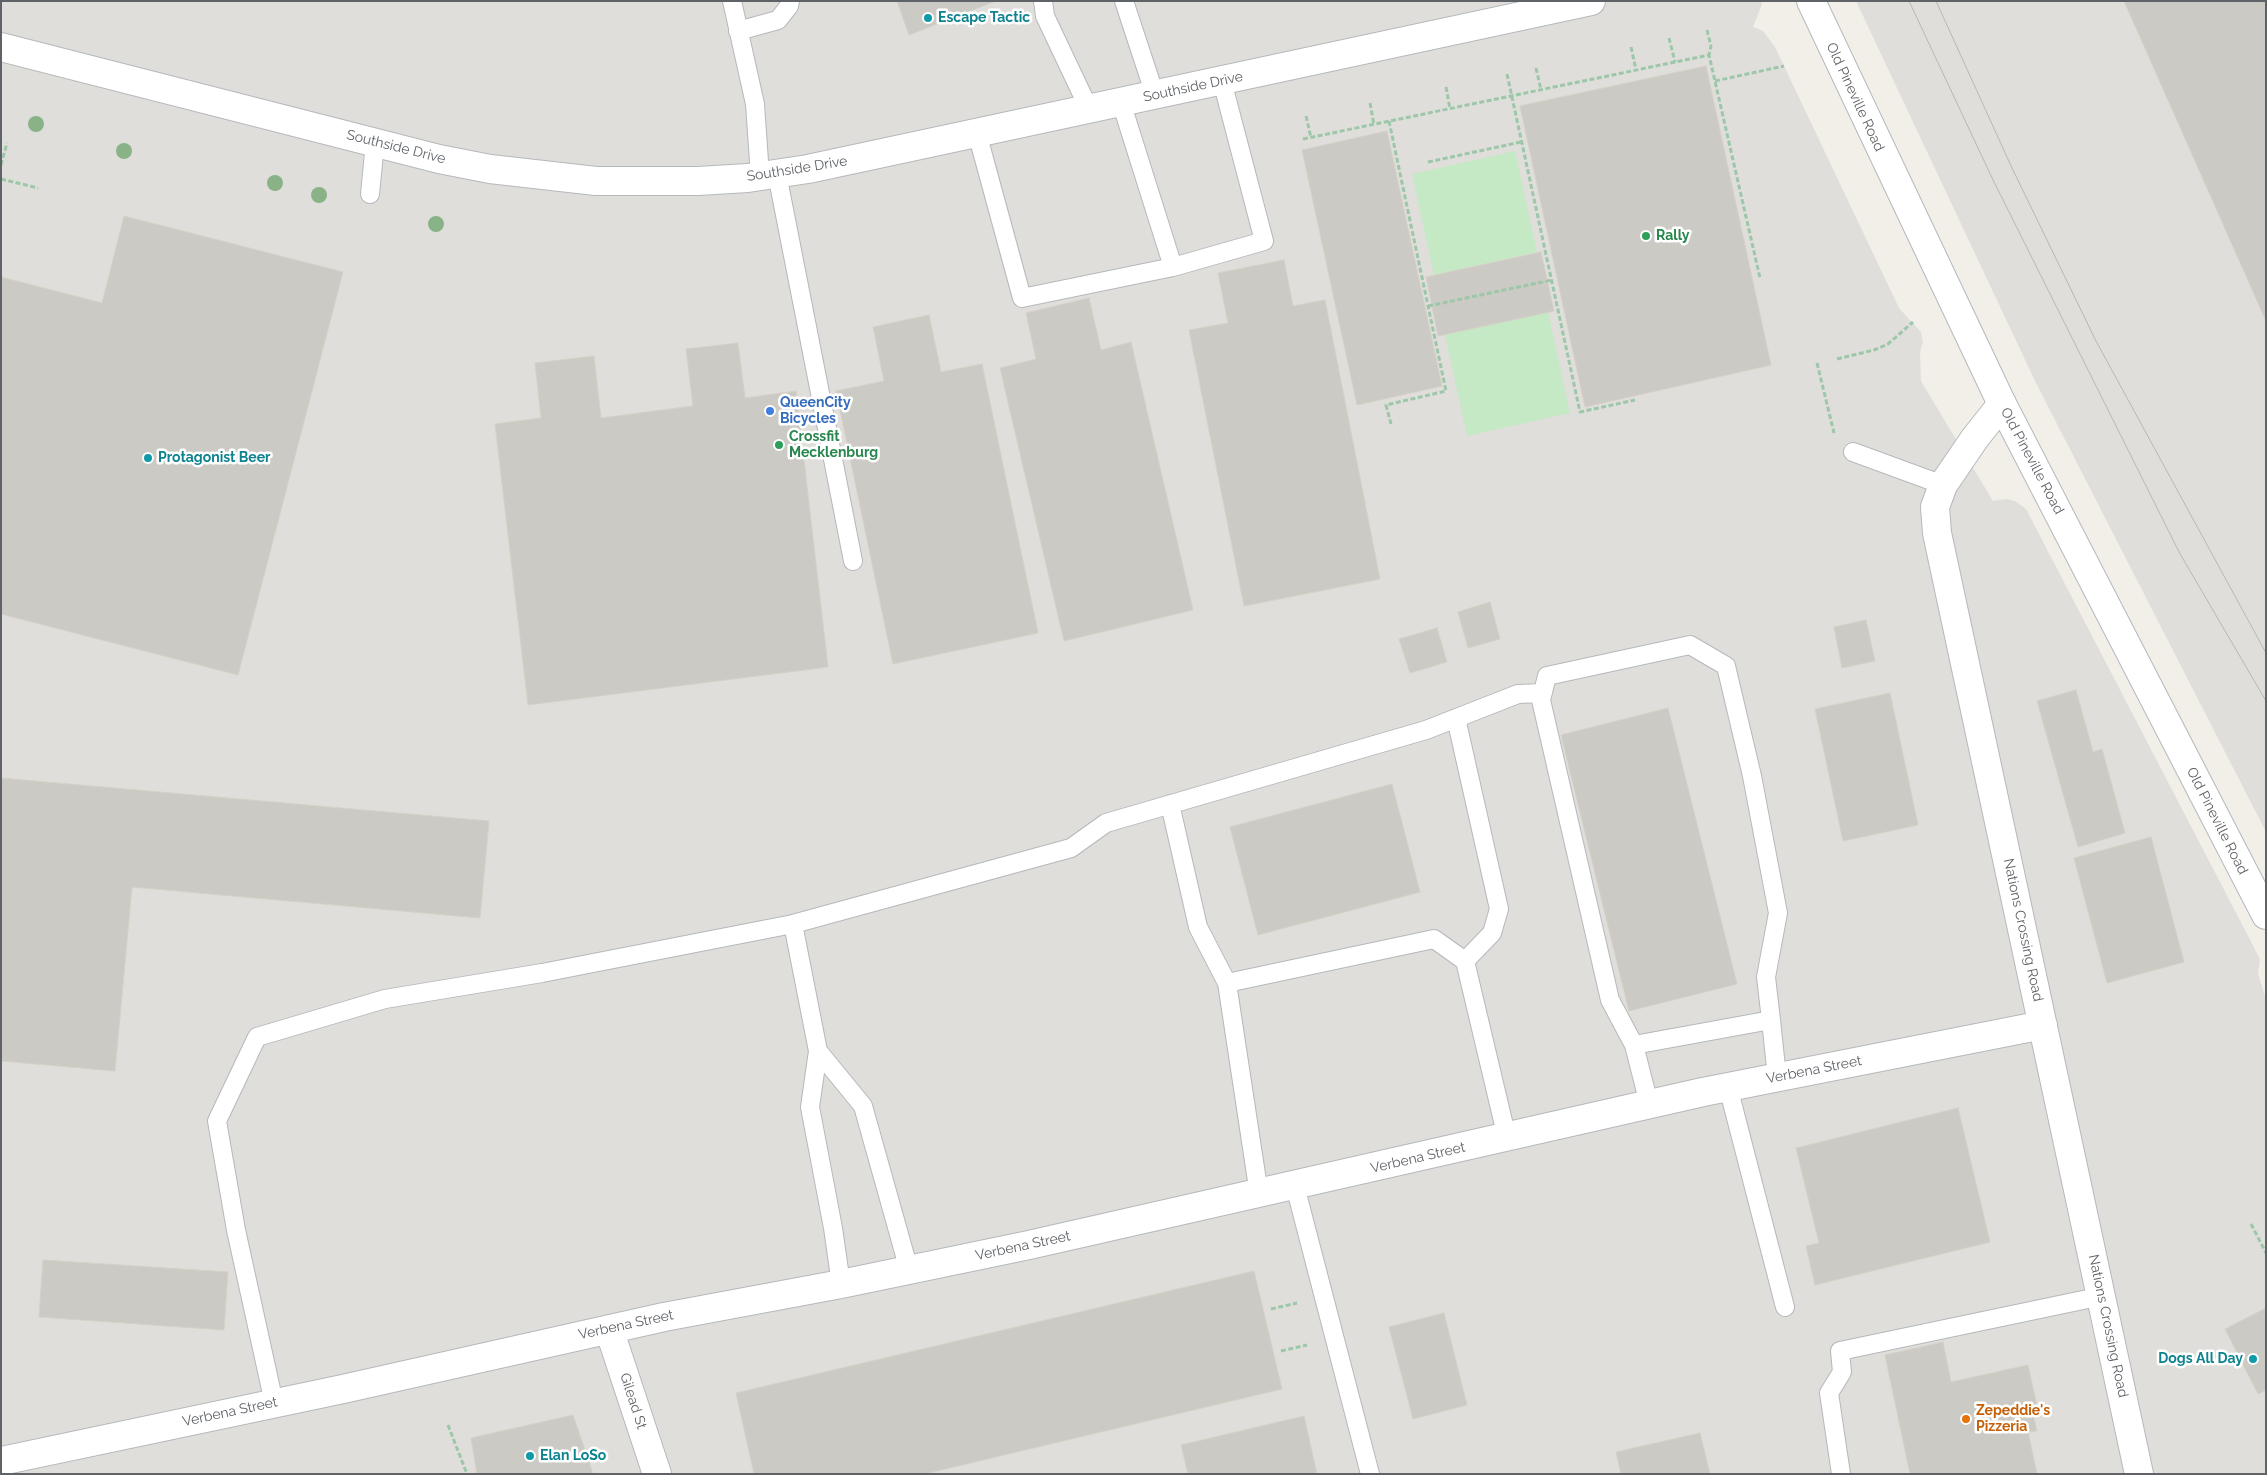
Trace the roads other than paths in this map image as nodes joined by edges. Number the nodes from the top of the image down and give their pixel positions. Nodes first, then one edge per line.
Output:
1 (732, 1) edge
2 (790, 1) edge
3 (1043, 1) edge
4 (1124, 1) edge
5 (1591, 1) edge
6 (1811, 1) edge
7 (738, 31) junction
8 (1, 47) edge
9 (1222, 81) junction
10 (1155, 95) junction
11 (1121, 102) junction
12 (1089, 109) junction
13 (977, 133) junction
14 (375, 143) junction
15 (769, 175) junction
16 (370, 194) dead end
17 (1173, 267) junction
18 (2002, 404) junction
19 (1853, 452) dead end
20 (1943, 485) junction
21 (853, 561) dead end
22 (1542, 693) junction
23 (1456, 718) junction
24 (1170, 804) junction
25 (2266, 915) edge
26 (793, 924) junction
27 (1465, 961) junction
28 (1228, 983) junction
29 (1771, 1020) junction
30 (2043, 1025) junction
31 (1634, 1045) junction
32 (818, 1051) junction
33 (1777, 1077) junction
34 (1728, 1087) junction
35 (1649, 1104) junction
36 (1507, 1138) junction
37 (1295, 1186) junction
38 (1259, 1194) junction
39 (909, 1270) junction
40 (840, 1284) junction
41 (2102, 1296) junction
42 (1784, 1307) dead end
43 (609, 1329) junction
44 (274, 1403) junction
45 (1, 1462) edge
46 (657, 1474) edge
47 (1370, 1474) edge
48 (1841, 1474) edge
49 (2139, 1474) edge

1 - 7 lane
2 - 7 lane
3 - 12 lane
4 - 10 lane
5 - 9 street, Southside Drive
6 - 18 street, Old Pineville Road
7 - 15 lane
8 - 14 street, Southside Drive
9 - 10 street, Southside Drive
9 - 17 lane
10 - 11 street, Southside Drive
11 - 12 street, Southside Drive
11 - 17 lane
12 - 13 street, Southside Drive
13 - 15 street, Southside Drive
13 - 17 lane
14 - 15 street, Southside Drive
14 - 16 lane
15 - 21 lane
18 - 20 street, Nations Crossing Road
18 - 25 street, Old Pineville Road
19 - 20 lane
20 - 30 street, Nations Crossing Road
22 - 23 lane
22 - 29 lane
22 - 31 lane
23 - 24 lane
23 - 27 lane
24 - 26 lane
24 - 28 lane
26 - 32 lane
26 - 44 lane
27 - 28 lane
27 - 36 lane
28 - 38 lane
29 - 31 lane
29 - 33 lane
30 - 33 street, Verbena Street
30 - 41 street, Nations Crossing Road
31 - 35 lane
32 - 39 lane
32 - 40 lane
33 - 34 street, Verbena Street
34 - 35 street, Verbena Street
34 - 42 lane
35 - 36 street, Verbena Street
36 - 37 street, Verbena Street
37 - 38 street, Verbena Street
37 - 47 lane
38 - 39 street, Verbena Street
39 - 40 street, Verbena Street
40 - 43 street, Verbena Street
41 - 48 lane
41 - 49 street, Nations Crossing Road
43 - 44 street, Verbena Street
43 - 46 street, Gilead St
44 - 45 street, Verbena Street

